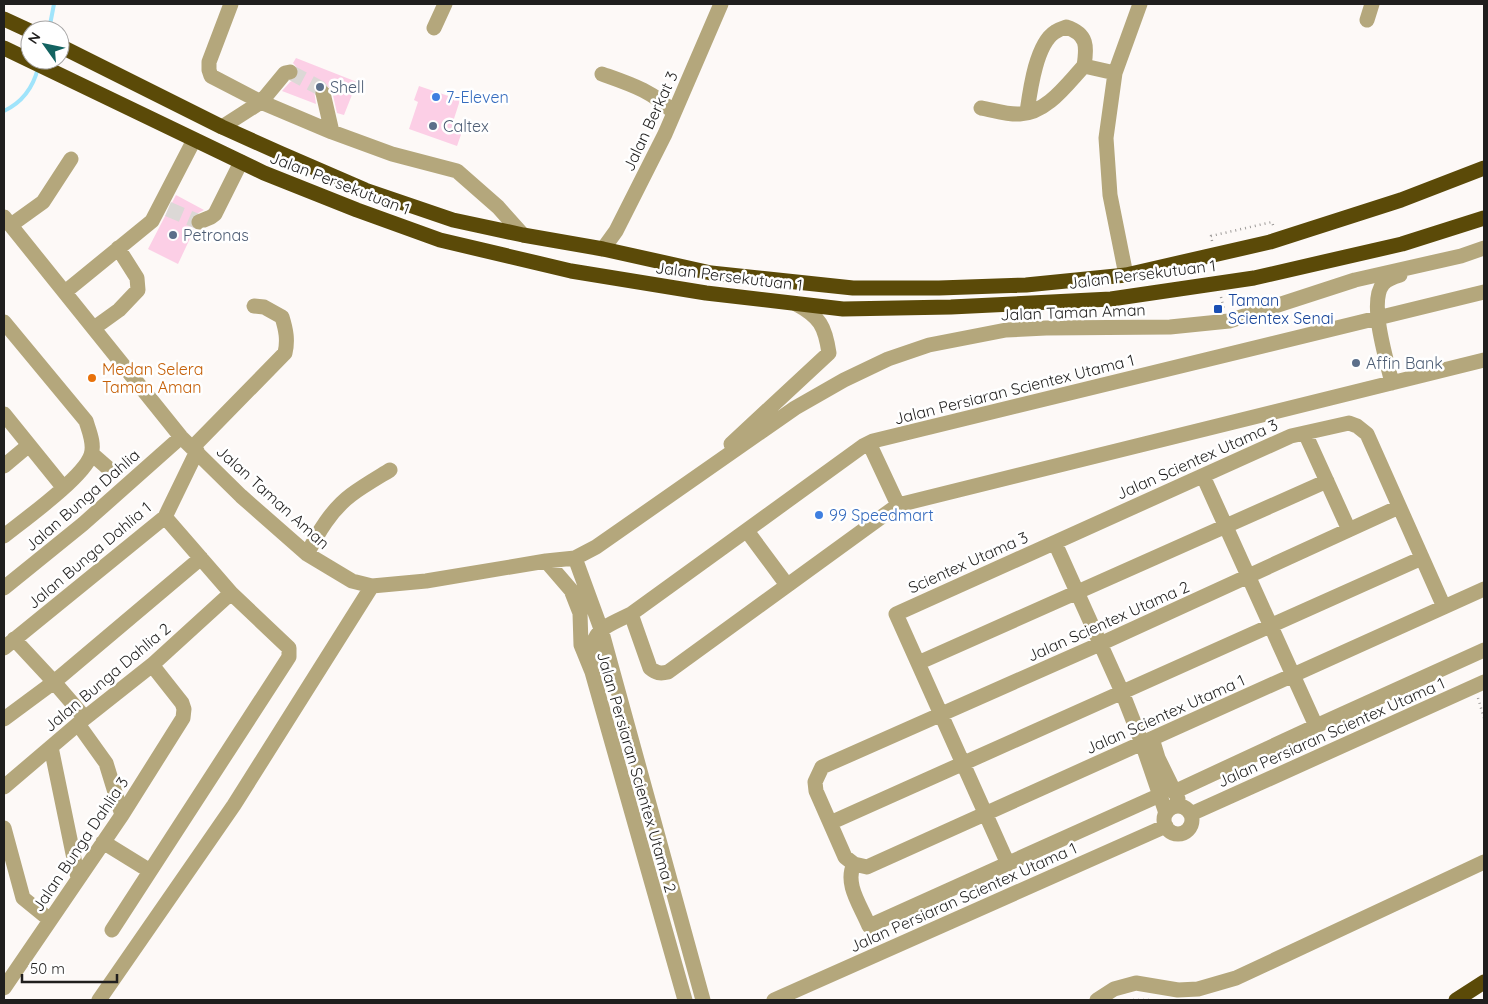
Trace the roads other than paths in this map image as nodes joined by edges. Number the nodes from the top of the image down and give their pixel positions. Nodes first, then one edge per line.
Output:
1 (231, 4) edge
2 (445, 4) edge
3 (721, 4) edge
4 (1140, 4) edge
5 (1372, 4) edge
6 (4, 19) edge
7 (1367, 20) dead end
8 (20, 26) edge
9 (434, 28) dead end
10 (4, 48) edge
11 (70, 51) edge
12 (1084, 66) junction
13 (290, 72) dead end
14 (1115, 73) junction
15 (602, 74) dead end
16 (323, 93) tunnel mouth
17 (261, 102) junction
18 (981, 108) dead end
19 (1027, 112) junction
20 (674, 113) junction
21 (222, 126) junction
22 (332, 132) junction
23 (194, 140) junction
24 (71, 159) dead end
25 (241, 162) junction
26 (1484, 168) edge
27 (1484, 218) edge
28 (6, 221) edge
29 (199, 222) dead end
30 (522, 235) junction
31 (118, 248) junction
32 (1484, 248) edge
33 (603, 249) junction
34 (1461, 256) junction
35 (1126, 275) junction
36 (64, 292) junction
37 (1484, 292) edge
38 (792, 302) junction
39 (254, 306) dead end
40 (1377, 318) junction
41 (4, 322) edge
42 (94, 328) junction
43 (1484, 360) edge
44 (1392, 383) junction
45 (4, 414) edge
46 (1306, 433) junction
47 (181, 437) junction
48 (870, 443) junction
49 (29, 445) junction
50 (194, 450) junction
51 (92, 454) junction
52 (4, 466) edge
53 (108, 468) dead end
54 (390, 470) dead end
55 (1204, 476) junction
56 (691, 480) junction
57 (1327, 481) junction
58 (64, 487) junction
59 (898, 505) junction
60 (1399, 507) junction
61 (165, 517) junction
62 (1226, 526) junction
63 (747, 530) junction
64 (1349, 530) junction
65 (4, 536) edge
66 (1055, 543) junction
67 (307, 554) junction
68 (201, 558) junction
69 (575, 558) junction
70 (1422, 558) junction
71 (546, 561) junction
72 (1249, 576) junction
73 (372, 586) junction
74 (787, 586) junction
75 (4, 588) edge
76 (1484, 589) edge
77 (1077, 592) junction
78 (231, 593) junction
79 (1444, 607) junction
80 (631, 614) junction
81 (1271, 626) junction
82 (601, 628) junction
83 (9, 643) edge
84 (1100, 644) junction
85 (1484, 650) edge
86 (918, 663) junction
87 (152, 665) junction
88 (592, 672) junction
89 (1293, 676) junction
90 (54, 682) junction
91 (1479, 685) edge
92 (1122, 692) junction
93 (941, 714) junction
94 (4, 719) edge
95 (82, 721) junction
96 (1316, 726) junction
97 (1147, 741) junction
98 (52, 747) junction
99 (963, 763) junction
100 (4, 787) edge
101 (1167, 794) junction
102 (1186, 810) junction
103 (986, 814) junction
104 (122, 815) junction
105 (1166, 819) junction
106 (830, 823) junction
107 (4, 828) edge
108 (103, 842) junction
109 (1484, 862) edge
110 (1008, 864) junction
111 (856, 865) junction
112 (150, 871) junction
113 (78, 878) junction
114 (50, 920) junction
115 (112, 930) dead end
116 (1484, 982) edge
117 (4, 988) edge
118 (99, 1000) edge
119 (684, 1000) edge
120 (703, 1000) edge
121 (774, 1000) edge
122 (1097, 1000) edge
123 (1456, 1000) edge

1 - 17 street
2 - 9 street
3 - 20 street, Jalan Berkat 3
4 - 14 street
5 - 7 street
6 - 8 highway
10 - 23 highway, Jalan Persekutuan 1
11 - 21 highway, Jalan Persekutuan 1
12 - 14 street
12 - 19 street
12 - 19 street
13 - 17 street
14 - 35 street
15 - 20 street
16 - 22 street
17 - 21 street
17 - 22 street
18 - 19 street
20 - 33 street, Jalan Berkat 3
21 - 30 highway, Jalan Persekutuan 1
22 - 30 street
23 - 25 highway, Jalan Persekutuan 1
23 - 31 street
24 - 28 street
25 - 29 street
25 - 38 highway, Jalan Persekutuan 1
26 - 35 highway, Jalan Persekutuan 1
27 - 38 highway, Jalan Persekutuan 1
28 - 36 street, Jalan Taman Aman
30 - 33 highway, Jalan Persekutuan 1
31 - 36 street
31 - 42 street
32 - 34 street, Jalan Taman Aman
33 - 35 highway, Jalan Persekutuan 1
34 - 40 street
34 - 56 street, Jalan Taman Aman
36 - 42 street, Jalan Taman Aman
37 - 40 street, Jalan Persiaran Scientex Utama 1
38 - 56 street, Jalan Taman Aman
39 - 50 street, Jalan Bunga Dahlia 1
40 - 44 street
40 - 48 street, Jalan Persiaran Scientex Utama 1
41 - 51 street
42 - 47 street, Jalan Taman Aman
43 - 44 street
44 - 59 street
45 - 49 street
46 - 55 street, Jalan Scientex Utama 3
46 - 57 street
46 - 60 street, Jalan Scientex Utama 3
47 - 50 street, Jalan Taman Aman
47 - 75 street, Jalan Bunga Dahlia
48 - 59 street
48 - 63 street, Jalan Persiaran Scientex Utama 1
49 - 52 street
49 - 58 street
50 - 61 street, Jalan Bunga Dahlia 1
50 - 67 street, Jalan Taman Aman
51 - 53 street
51 - 58 street
54 - 67 street
55 - 62 street
55 - 66 street, Jalan Scientex Utama 3
56 - 69 street, Jalan Taman Aman
57 - 62 street
57 - 64 street
58 - 65 street
59 - 74 street
60 - 64 street, Jalan Scientex Utama 2
60 - 70 street
61 - 68 street
61 - 83 street, Jalan Bunga Dahlia 1
62 - 72 street
62 - 77 street
63 - 74 street
63 - 80 street, Jalan Persiaran Scientex Utama 1
64 - 72 street, Jalan Scientex Utama 2
66 - 77 street
66 - 86 street, Scientex Utama 3
67 - 73 street, Jalan Taman Aman
68 - 78 street
68 - 90 street
69 - 71 street, Jalan Taman Aman
69 - 82 street, Jalan Persiaran Scientex Utama 2
70 - 79 street
70 - 81 street
71 - 73 street, Jalan Taman Aman
71 - 88 street, Jalan Persiaran Scientex Utama 2
72 - 81 street
72 - 84 street, Jalan Scientex Utama 2
73 - 118 street
74 - 80 street
76 - 79 street, Jalan Scientex Utama 1
77 - 84 street
77 - 86 street
78 - 87 street, Jalan Bunga Dahlia 2
78 - 112 street
79 - 89 street, Jalan Scientex Utama 1
80 - 82 street, Jalan Persiaran Scientex Utama 1
81 - 89 street
81 - 92 street
82 - 88 street
82 - 120 street, Jalan Persiaran Scientex Utama 2
83 - 90 street
84 - 92 street
84 - 93 street, Jalan Scientex Utama 2
85 - 96 street
86 - 93 street
87 - 95 street, Jalan Bunga Dahlia 2
87 - 104 street, Jalan Bunga Dahlia 3
88 - 119 street, Jalan Persiaran Scientex Utama 2
89 - 96 street
89 - 97 street, Jalan Scientex Utama 1
90 - 94 street
90 - 95 street
91 - 102 street, Jalan Persiaran Scientex Utama 1
92 - 97 street
92 - 99 street
93 - 99 street
93 - 106 street, Jalan Scientex Utama 2
95 - 98 street, Jalan Bunga Dahlia 2
95 - 104 street
96 - 101 street
97 - 101 street
97 - 103 street, Jalan Scientex Utama 1
98 - 100 street, Jalan Bunga Dahlia 2
98 - 113 street
99 - 103 street
99 - 106 street
101 - 102 street
101 - 105 street
101 - 110 street
102 - 105 street, Jalan Persiaran Scientex Utama 1
102 - 105 street
103 - 110 street
103 - 111 street, Jalan Scientex Utama 1
104 - 108 street, Jalan Bunga Dahlia 3
105 - 121 street, Jalan Persiaran Scientex Utama 1
106 - 111 street
107 - 114 street
108 - 112 street
108 - 113 street, Jalan Bunga Dahlia 3
109 - 122 street
110 - 111 street
112 - 115 street
113 - 114 street, Jalan Bunga Dahlia 3
114 - 117 street, Jalan Bunga Dahlia 3
116 - 123 highway

